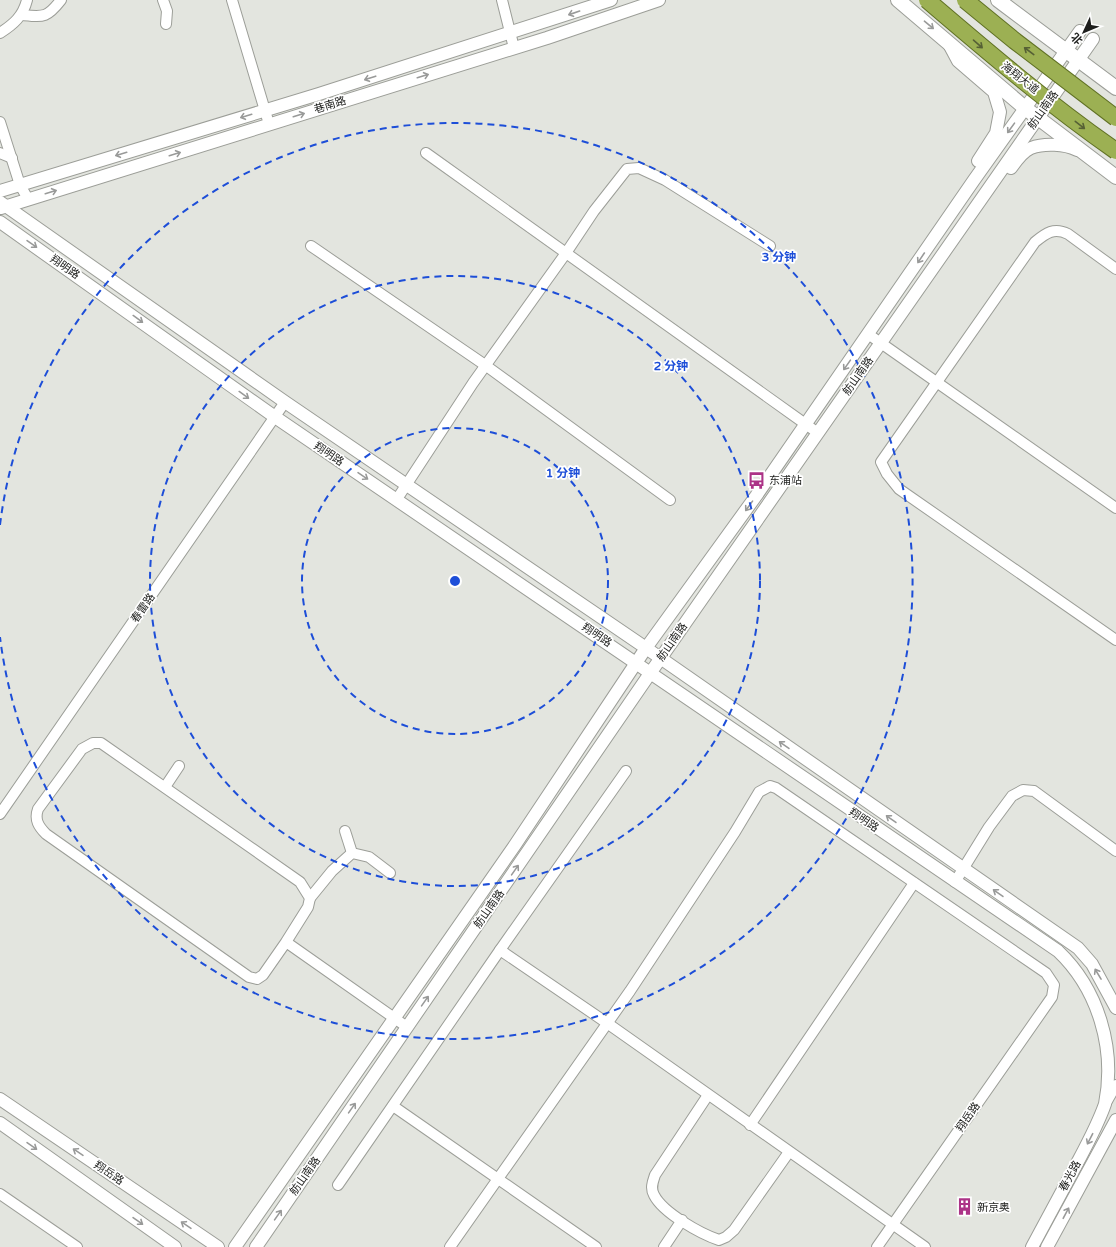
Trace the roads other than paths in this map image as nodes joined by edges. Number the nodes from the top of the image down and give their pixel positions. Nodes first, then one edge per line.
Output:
1 (28, 0) edge
2 (61, 0) edge
3 (164, 0) edge
4 (232, 0) edge
5 (502, 0) edge
6 (610, 0) edge
7 (659, 0) edge
8 (898, 0) edge
9 (927, 0) edge
10 (965, 0) edge
11 (998, 0) edge
12 (22, 15) junction
13 (166, 24) dead end
14 (1080, 31) dead end
15 (0, 33) edge
16 (510, 33) junction
17 (1093, 39) dead end
18 (948, 41) junction
19 (514, 48) junction
20 (1067, 51) junction
21 (1078, 60) junction
22 (1116, 88) edge
23 (1025, 108) junction
24 (266, 110) junction
25 (1038, 118) junction
26 (1116, 118) edge
27 (0, 122) edge
28 (269, 124) junction
29 (1116, 151) edge
30 (0, 152) edge
31 (426, 153) dead end
32 (12, 158) junction
33 (1092, 158) junction
34 (1116, 177) edge
35 (20, 185) junction
36 (0, 191) edge
37 (28, 199) junction
38 (2, 205) edge
39 (0, 222) edge
40 (934, 239) junction
41 (311, 246) dead end
42 (770, 246) dead end
43 (948, 249) junction
44 (566, 253) junction
45 (1116, 269) edge
46 (868, 334) junction
47 (882, 343) junction
48 (486, 366) junction
49 (937, 381) junction
50 (285, 402) junction
51 (275, 417) junction
52 (806, 424) junction
53 (818, 433) junction
54 (407, 485) junction
55 (397, 499) junction
56 (670, 500) dead end
57 (1116, 508) edge
58 (1116, 640) edge
59 (646, 648) junction
60 (661, 659) junction
61 (637, 662) junction
62 (651, 672) junction
63 (179, 766) dead end
64 (626, 771) dead end
65 (165, 787) junction
66 (0, 814) edge
67 (345, 831) dead end
68 (1116, 851) edge
69 (352, 853) junction
70 (964, 869) junction
71 (390, 873) dead end
72 (955, 882) junction
73 (914, 883) junction
74 (310, 898) junction
75 (286, 942) junction
76 (500, 950) junction
77 (1116, 1008) edge
78 (395, 1018) junction
79 (607, 1023) junction
80 (407, 1027) junction
81 (1116, 1085) edge
82 (708, 1095) junction
83 (0, 1099) edge
84 (1106, 1103) junction
85 (393, 1106) junction
86 (1116, 1120) edge
87 (0, 1123) edge
88 (750, 1125) junction
89 (789, 1152) junction
90 (498, 1178) junction
91 (338, 1186) dead end
92 (0, 1194) edge
93 (682, 1220) junction
94 (893, 1225) junction
95 (76, 1247) edge
96 (175, 1247) edge
97 (218, 1247) edge
98 (235, 1247) edge
99 (256, 1247) edge
100 (450, 1247) edge
101 (596, 1247) edge
102 (664, 1247) edge
103 (877, 1247) edge
104 (925, 1247) edge
105 (1032, 1247) edge
106 (1047, 1247) edge

1 - 12 street
2 - 12 street
3 - 13 street
4 - 24 street
5 - 16 street
6 -> 16 street, 巷南路
7 - 19 street, 巷南路
8 -> 18 main road
9 -> 29 highway, 海翔大道, bridge
26 -> 10 highway, bridge
11 - 20 main road
12 - 15 street
14 - 20 street, 舫山南路
16 - 19 street
16 -> 24 street, 巷南路
17 - 21 street, 舫山南路
18 - 23 main road
18 - 40 street
28 -> 19 street, 巷南路
20 - 21 main road
20 - 23 street, 舫山南路
21 - 22 main road
21 - 25 street, 舫山南路
23 - 25 main road
23 -> 40 street, 舫山南路
24 - 28 street
24 -> 35 street, 巷南路
25 - 33 main road
25 - 43 street, 舫山南路
27 - 32 street
37 -> 28 street, 巷南路
30 - 32 street
31 - 44 street
32 - 35 street
33 - 34 main road
33 - 43 street
35 - 36 street, 巷南路
35 - 37 street
37 - 38 street, 巷南路
38 - 50 street, 翔明路
39 -> 51 street, 翔明路
40 -> 46 street, 舫山南路
41 - 48 street
42 - 44 street
43 - 47 street, 舫山南路
44 - 48 street
44 - 52 street
45 - 49 street
46 - 47 street
46 -> 52 street, 舫山南路
47 - 49 street
47 - 53 street, 舫山南路
48 - 54 street
48 - 56 street
49 - 57 street
49 - 58 street
50 - 51 street, 春雷路
50 - 54 street, 翔明路
51 -> 55 street, 翔明路
51 - 66 street, 春雷路
52 - 53 street
52 -> 59 street, 舫山南路
53 - 60 street, 舫山南路
54 - 55 street
54 - 59 street, 翔明路
55 - 61 street, 翔明路
59 - 60 street, 翔明路
59 - 61 street, 舫山南路
60 - 62 street, 舫山南路
70 -> 60 street, 翔明路
61 - 62 street, 翔明路
61 - 78 street, 舫山南路
62 - 72 street, 翔明路
80 -> 62 street, 舫山南路
63 - 65 street
64 - 76 street
65 - 74 street
65 - 75 street
67 - 69 street
68 - 70 street
69 - 71 street
69 - 74 street
70 - 72 street
77 -> 70 street, 翔明路
72 - 84 street, 翔明路
73 - 79 street
73 - 88 street
73 - 94 street, 翔岳路
74 - 75 street
75 - 78 street
76 - 79 street
76 - 85 street
78 - 80 street
78 - 98 street, 舫山南路
79 - 82 street
79 - 90 street
99 -> 80 street, 舫山南路
81 - 84 street
82 - 88 street
82 - 93 street
97 -> 83 street, 翔岳路
84 -> 105 street, 春光路
85 - 90 street
85 - 91 street
106 -> 86 street, 春光路
87 -> 96 street, 翔岳路
88 - 89 street
89 - 93 street
89 - 94 street
90 - 100 street
90 - 101 street
92 - 95 street
93 - 102 street
94 - 103 street, 翔岳路
94 - 104 street

